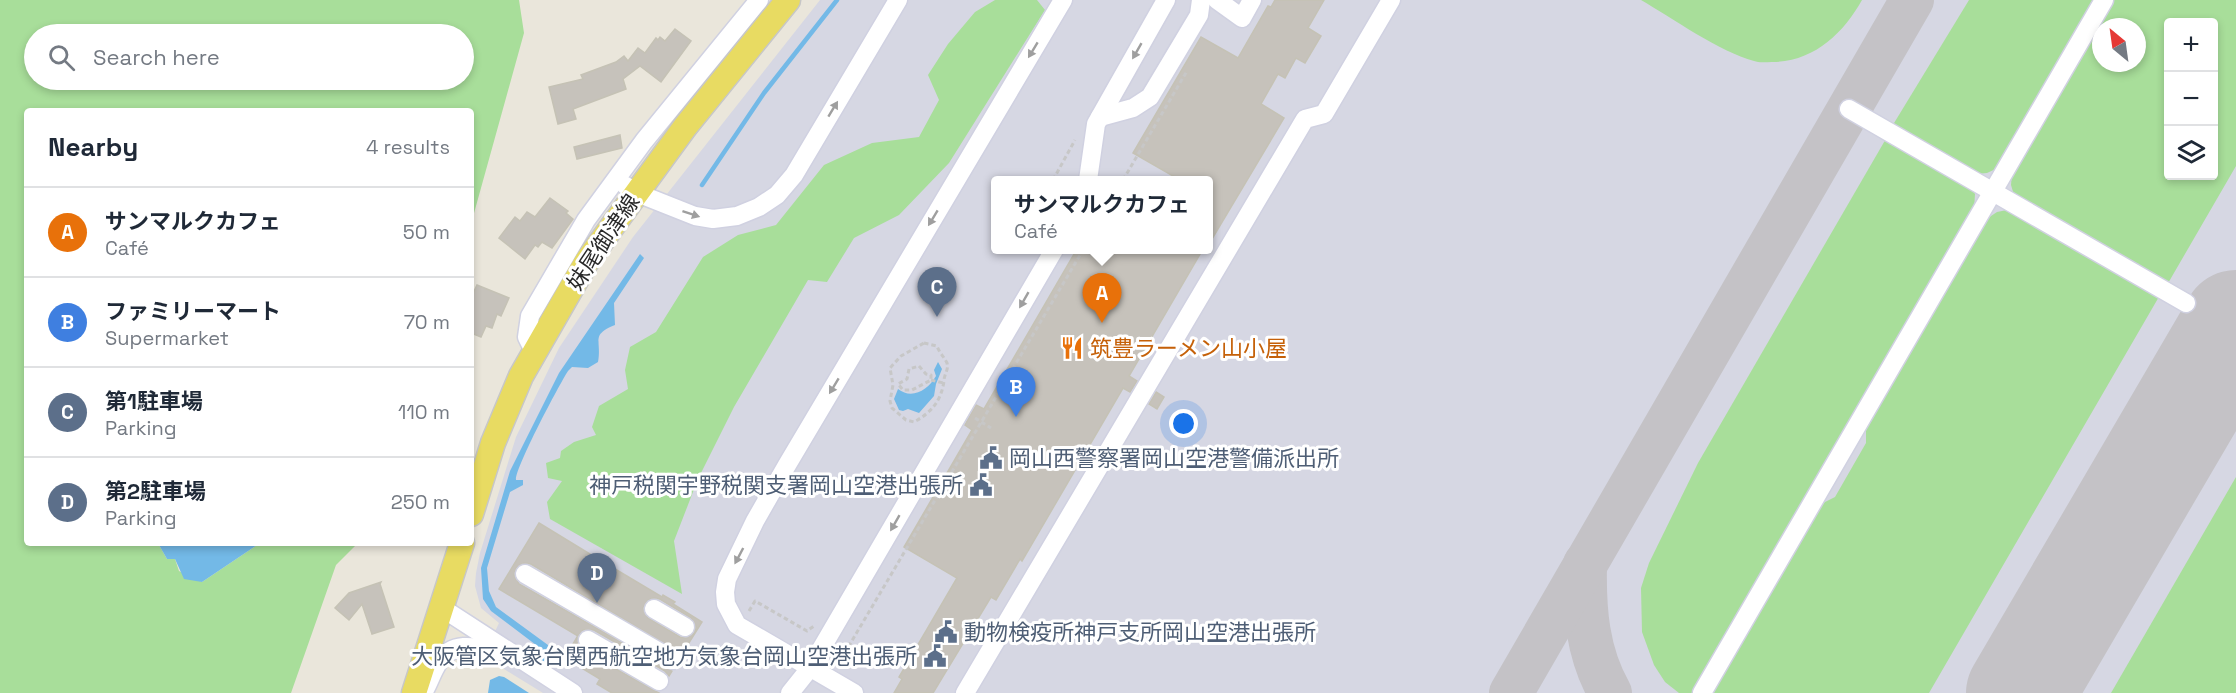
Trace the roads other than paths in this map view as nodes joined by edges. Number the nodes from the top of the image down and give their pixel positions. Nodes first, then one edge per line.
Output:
1 (759, 0) edge
2 (788, 0) edge
3 (898, 0) edge
4 (1063, 0) edge
5 (1166, 0) edge
6 (1201, 0) edge
7 (1217, 0) edge
8 (1252, 0) edge
9 (1391, 0) edge
10 (2104, 0) edge
11 (1849, 110) dead end
12 (1100, 117) junction
13 (1088, 176) edge
14 (615, 179) junction
15 (1992, 191) junction
16 (636, 192) junction
17 (1051, 254) edge
18 (2186, 303) dead end
19 (534, 351) junction
20 (474, 504) edge
21 (461, 546) edge
22 (525, 574) dead end
23 (442, 608) junction
24 (654, 609) dead end
25 (685, 627) dead end
26 (588, 640) dead end
27 (503, 649) junction
28 (673, 660) dead end
29 (810, 668) junction
30 (659, 681) dead end
31 (852, 692) edge
32 (414, 693) edge
33 (423, 693) edge
34 (573, 693) edge
35 (790, 693) edge
36 (965, 693) edge
37 (1702, 693) edge

1 - 14 street
2 - 16 main road, 妹尾御津線
16 -> 3 street
4 -> 29 street
5 -> 12 street
6 - 12 street
7 - 8 street
9 - 36 street
10 - 15 street
11 - 15 street
12 - 13 street
14 - 16 street
14 - 19 street
15 - 18 street
15 - 37 street
16 - 19 main road, 妹尾御津線
17 -> 29 street
19 - 20 main road, 妹尾御津線
21 - 23 main road
22 - 28 street
23 - 27 street
23 - 32 main road
24 - 25 street
26 - 30 street
27 - 33 street
27 - 34 street
29 - 31 street
29 - 35 street

